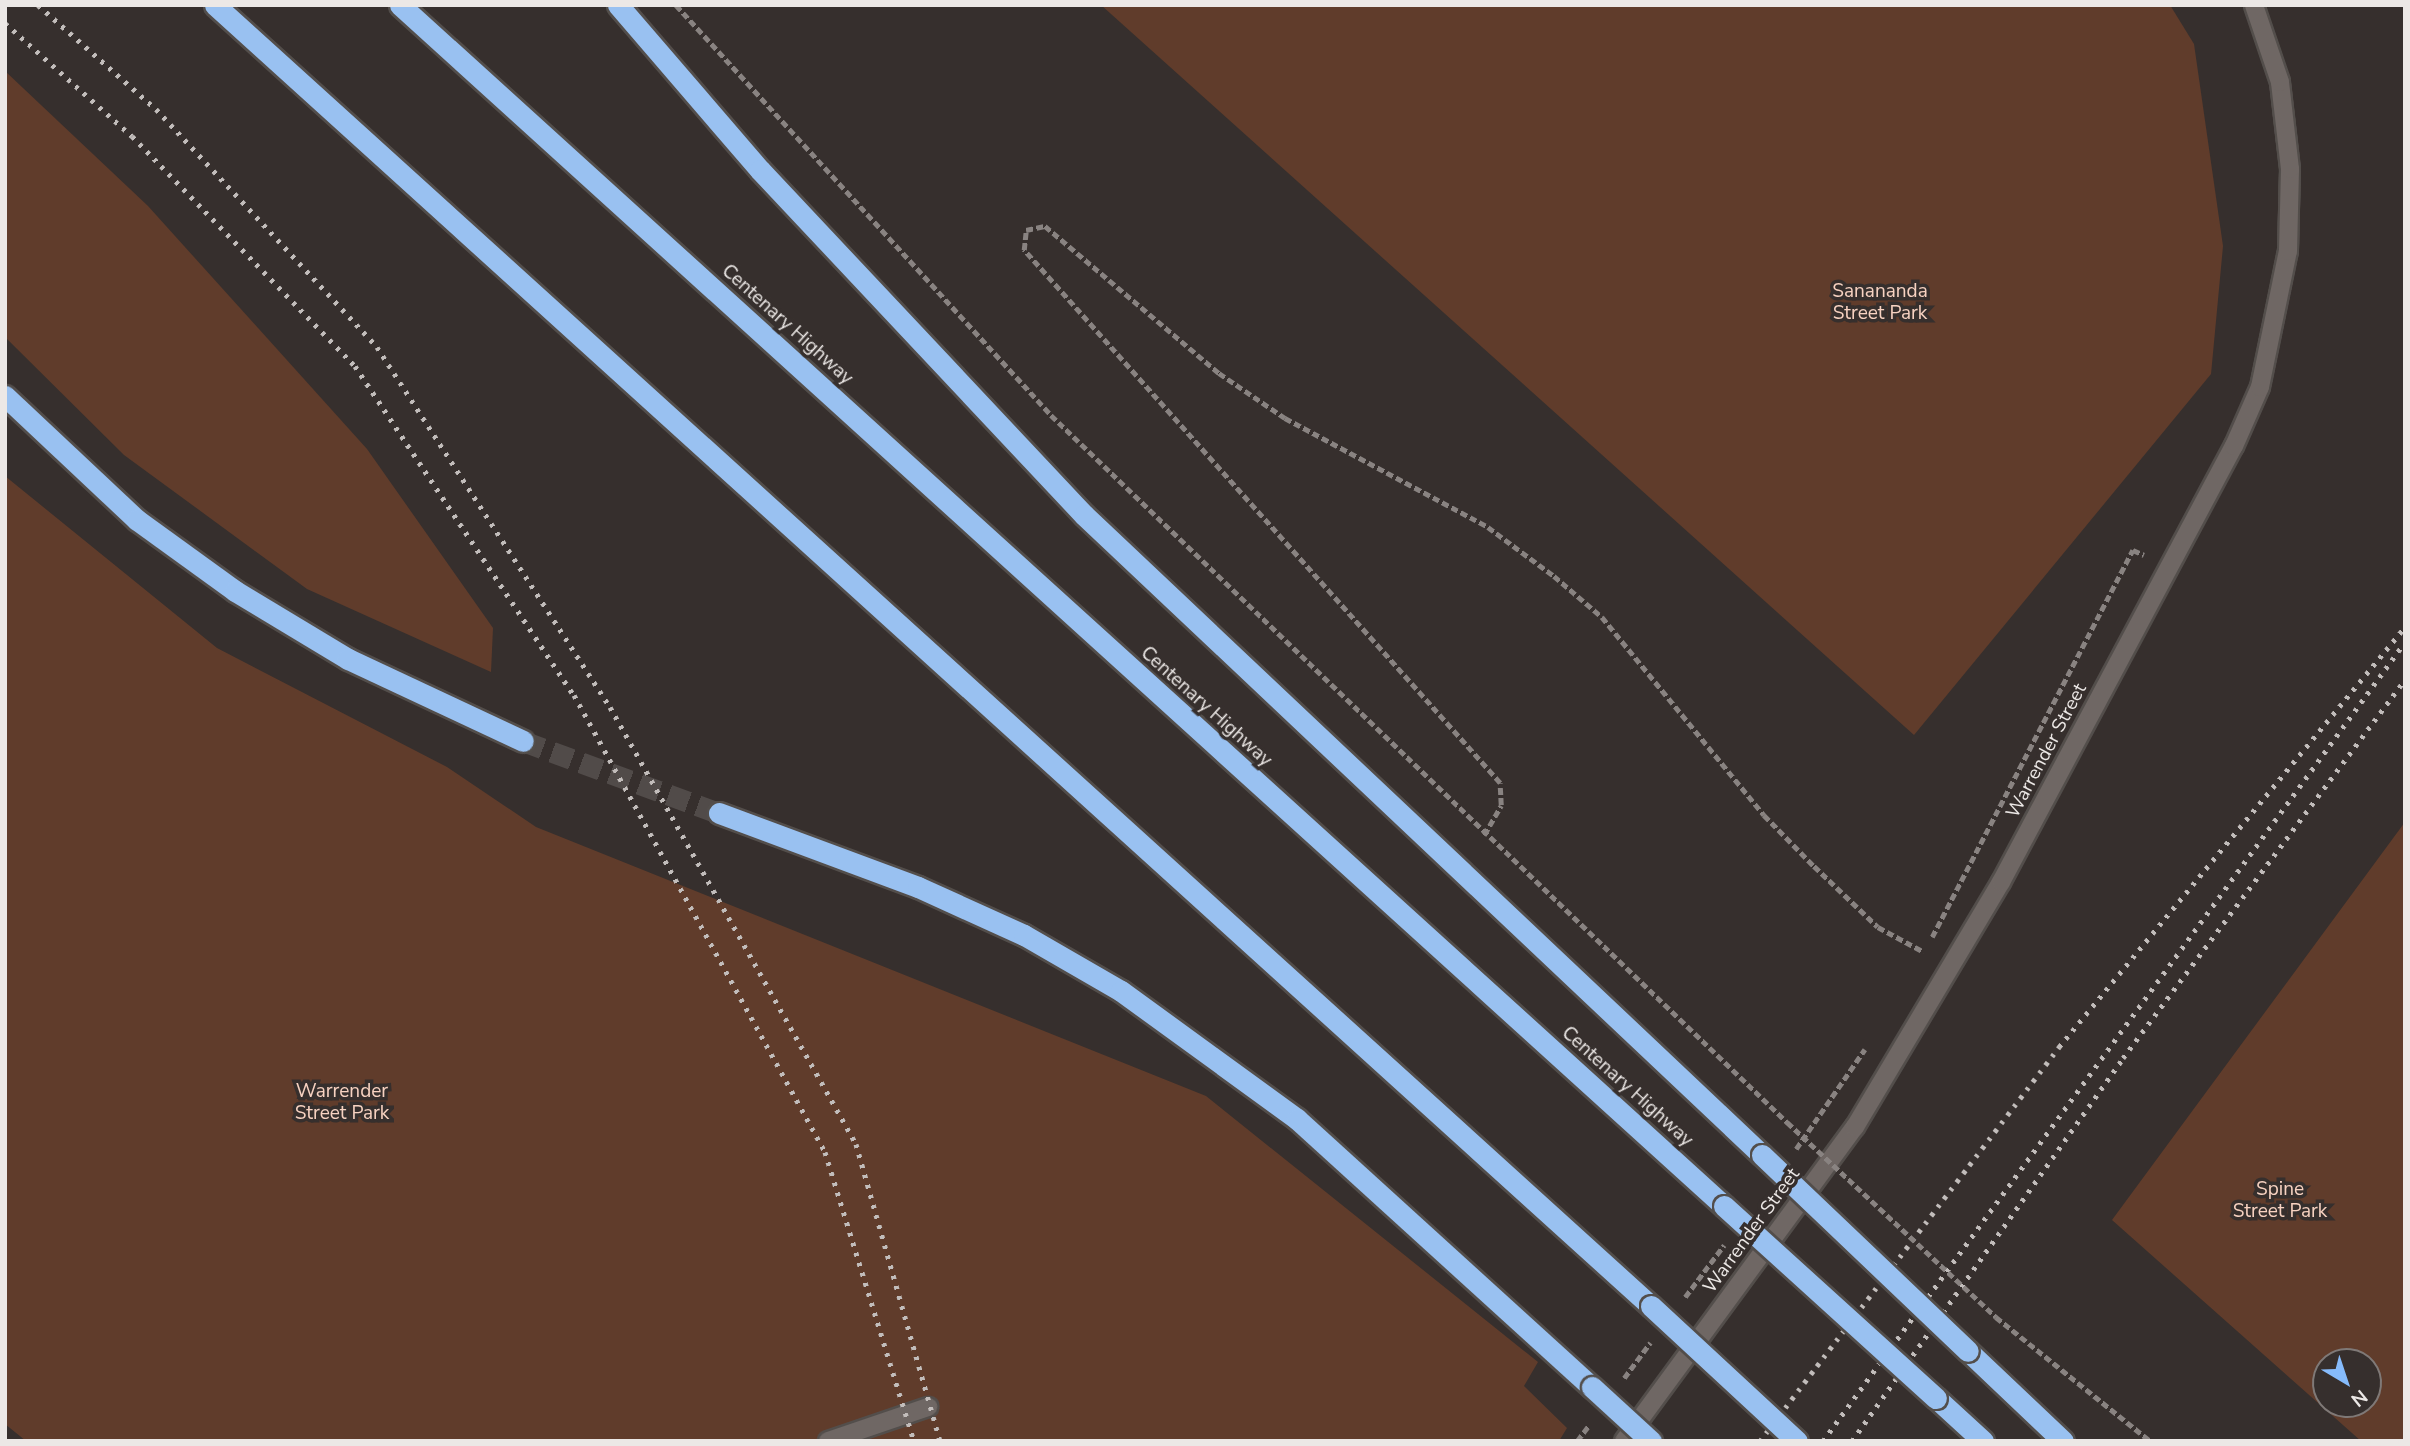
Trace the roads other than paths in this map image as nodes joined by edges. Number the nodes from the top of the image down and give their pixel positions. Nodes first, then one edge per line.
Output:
1 (215, 5) edge
2 (400, 5) edge
3 (618, 5) edge
4 (2254, 5) edge
5 (5, 396) edge
6 (523, 741) tunnel mouth
7 (719, 813) tunnel mouth
8 (928, 1407) dead end
9 (828, 1441) edge
10 (1624, 1441) edge
11 (1651, 1441) edge
12 (1797, 1441) edge
13 (1983, 1441) edge
14 (2063, 1441) edge

1 - 12 highway, bridge
2 - 13 highway, Centenary Highway, bridge
3 - 14 highway, bridge
4 - 10 street, Warrender Street
5 - 6 highway
7 - 11 highway, bridge
8 - 9 street

